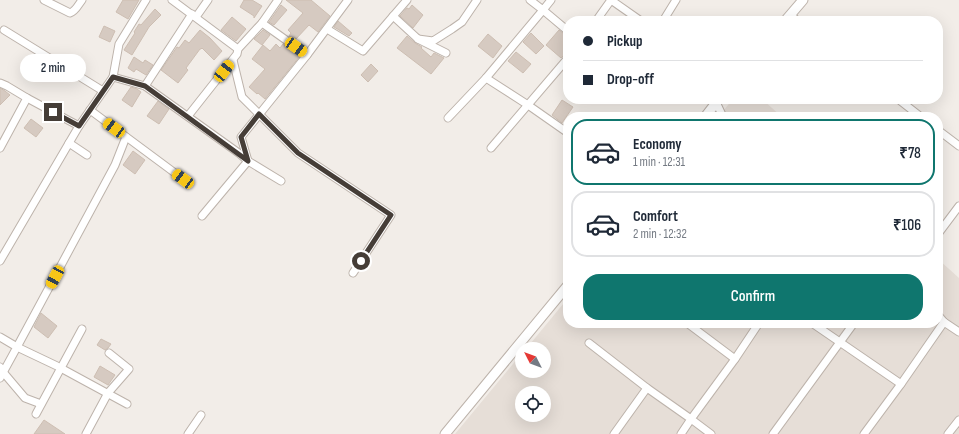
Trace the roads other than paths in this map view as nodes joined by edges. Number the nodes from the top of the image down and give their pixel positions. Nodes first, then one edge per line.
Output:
1 (44, 0) edge
2 (82, 0) edge
3 (146, 0) edge
4 (172, 0) edge
5 (208, 0) edge
6 (278, 0) edge
7 (348, 0) edge
8 (407, 0) edge
9 (477, 0) edge
10 (530, 0) edge
11 (552, 0) edge
12 (611, 0) edge
13 (676, 0) edge
14 (803, 0) edge
15 (542, 10) junction
16 (194, 16) junction
17 (393, 16) junction
18 (600, 16) edge
19 (634, 16) edge
20 (666, 16) edge
21 (793, 16) edge
22 (262, 23) junction
23 (563, 27) edge
24 (327, 29) junction
25 (4, 30) dead end
26 (418, 39) junction
27 (238, 49) junction
28 (446, 53) dead end
29 (307, 55) junction
30 (232, 60) junction
31 (563, 64) edge
32 (113, 77) junction
33 (486, 78) junction
34 (0, 83) edge
35 (145, 86) junction
36 (103, 91) junction
37 (27, 98) junction
38 (904, 104) edge
39 (528, 105) junction
40 (90, 110) junction
41 (915, 112) edge
42 (259, 114) junction
43 (188, 116) junction
44 (448, 118) dead end
45 (79, 126) junction
46 (563, 130) edge
47 (943, 134) edge
48 (126, 137) junction
49 (69, 143) junction
50 (959, 146) edge
51 (0, 148) edge
52 (491, 148) dead end
53 (87, 155) dead end
54 (248, 161) junction
55 (183, 179) dead end
56 (282, 181) dead end
57 (959, 206) edge
58 (202, 216) dead end
59 (943, 227) edge
60 (0, 261) edge
61 (353, 273) dead end
62 (563, 291) edge
63 (944, 322) edge
64 (694, 328) edge
65 (756, 328) edge
66 (819, 328) edge
67 (850, 328) edge
68 (940, 328) edge
69 (82, 329) dead end
70 (959, 332) edge
71 (0, 337) edge
72 (840, 342) junction
73 (589, 343) dead end
74 (17, 347) junction
75 (109, 353) dead end
76 (735, 359) junction
77 (61, 368) junction
78 (1, 372) edge
79 (901, 384) junction
80 (647, 388) junction
81 (108, 394) junction
82 (41, 404) junction
83 (128, 404) dead end
84 (36, 414) dead end
85 (201, 415) dead end
86 (691, 420) junction
87 (959, 420) edge
88 (447, 433) edge
89 (86, 434) edge
90 (188, 434) edge
91 (614, 434) edge
92 (681, 434) edge
93 (711, 434) edge
94 (773, 434) edge
95 (864, 434) edge
96 (948, 434) edge

1 - 2 street
3 - 32 street
4 - 16 street
5 - 16 street
6 - 22 street
7 - 24 street
8 - 17 street
9 - 26 street
10 - 15 street
11 - 15 street
12 - 18 street
12 - 19 street
13 - 20 street
14 - 21 street
15 - 23 street
15 - 33 street
16 - 27 street
16 - 35 street
17 - 24 street
17 - 26 street
22 - 27 street
22 - 29 street
24 - 29 street
25 - 36 street
26 - 28 street
27 - 30 street
29 - 42 street
30 - 42 street
30 - 43 street
31 - 39 street
32 - 35 street
32 - 36 street
33 - 39 street
33 - 44 street
34 - 37 street
35 - 43 street
36 - 40 street
37 - 45 street
37 - 51 street
38 - 41 street
39 - 46 street
39 - 52 street
40 - 45 street
40 - 48 street
42 - 54 street
42 - 61 street
43 - 54 street
45 - 49 street
47 - 50 street
48 - 55 street
48 - 74 street
49 - 53 street
49 - 60 street
54 - 56 street
54 - 58 street
57 - 59 street
62 - 88 street
63 - 70 street
64 - 76 street
65 - 76 street
66 - 72 street
67 - 72 street
68 - 79 street
69 - 77 street
71 - 74 street
72 - 79 street
72 - 94 street
73 - 80 street
74 - 77 street
74 - 78 street
75 - 81 street
76 - 86 street
77 - 81 street
77 - 82 street
78 - 82 street
79 - 95 street
80 - 86 street
80 - 91 street
81 - 83 street
81 - 89 street
82 - 84 street
85 - 90 street
86 - 92 street
86 - 93 street
87 - 96 street

